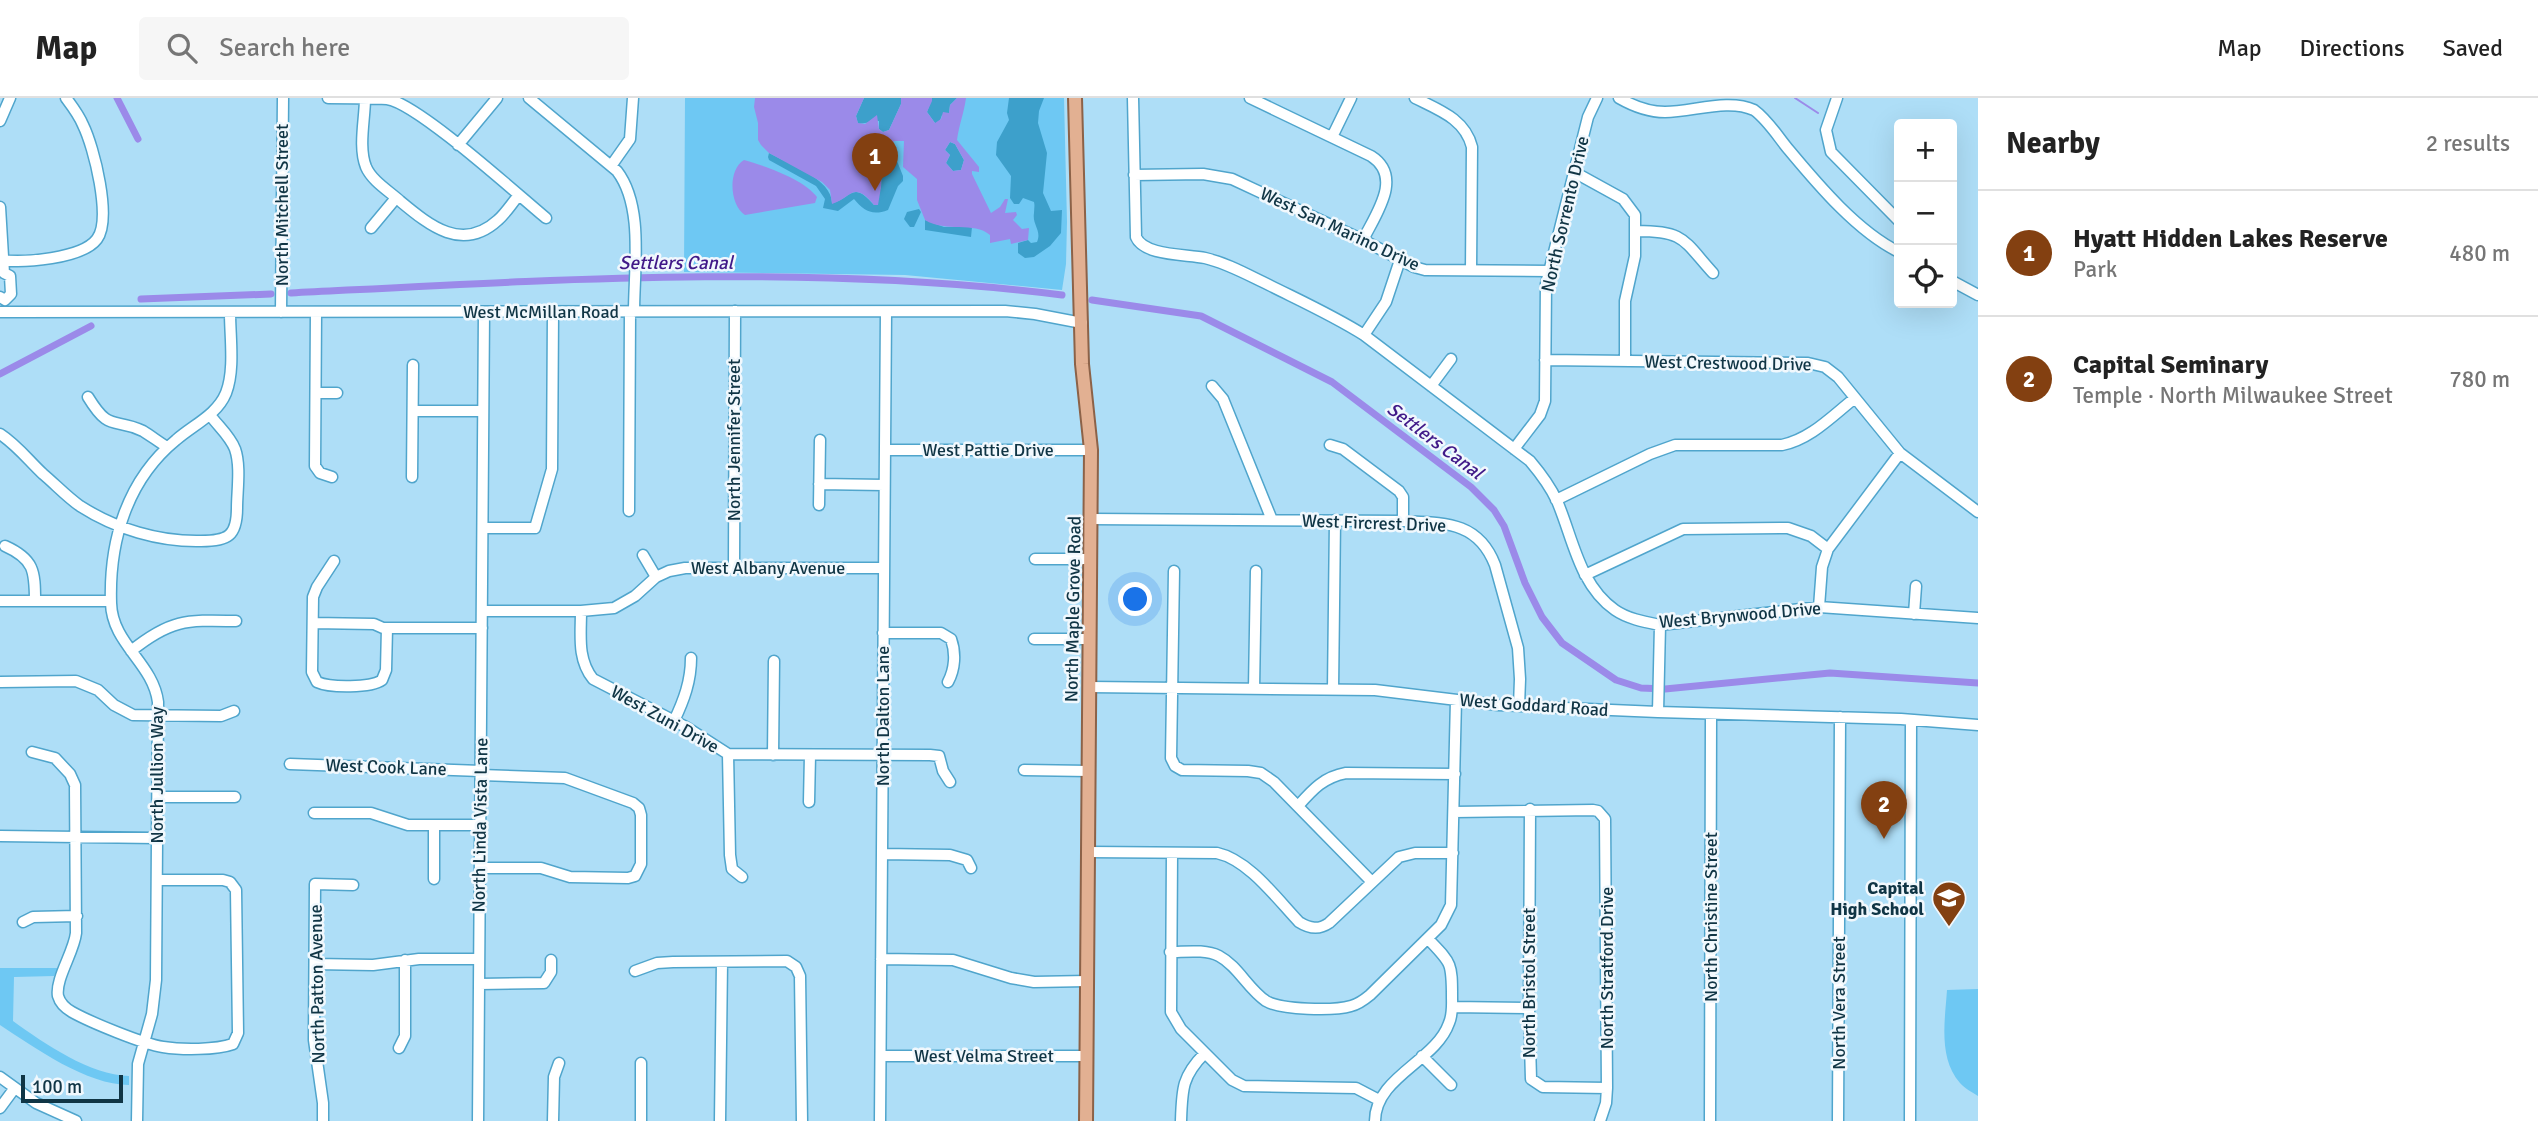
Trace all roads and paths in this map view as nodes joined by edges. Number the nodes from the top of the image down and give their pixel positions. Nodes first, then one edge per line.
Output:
1 (10, 98) edge
2 (65, 98) edge
3 (283, 98) edge
4 (328, 98) edge
5 (365, 98) edge
6 (497, 98) edge
7 (529, 98) edge
8 (633, 98) edge
9 (1075, 98) edge
10 (1133, 98) edge
11 (1250, 98) edge
12 (1351, 98) edge
13 (1415, 98) edge
14 (1597, 98) edge
15 (1619, 98) edge
16 (1837, 98) edge
17 (2, 108) edge
18 (0, 121) edge
19 (1332, 137) junction
20 (458, 145) junction
21 (611, 166) junction
22 (1574, 172) junction
23 (1134, 175) junction
24 (519, 195) junction
25 (396, 198) junction
26 (0, 208) edge
27 (1894, 216) edge
28 (546, 218) dead end
29 (371, 228) dead end
30 (1637, 231) junction
31 (1363, 240) junction
32 (1894, 250) edge
33 (1400, 260) junction
34 (2, 261) edge
35 (1471, 270) junction
36 (1549, 271) junction
37 (1713, 273) dead end
38 (2, 274) edge
39 (1957, 284) edge
40 (1978, 295) edge
41 (3, 298) edge
42 (735, 311) junction
43 (3, 312) edge
44 (281, 312) junction
45 (316, 312) junction
46 (484, 312) junction
47 (553, 312) junction
48 (632, 312) junction
49 (886, 312) junction
50 (230, 313) junction
51 (1082, 323) junction
52 (1364, 335) junction
53 (1451, 359) dead end
54 (1545, 360) junction
55 (1625, 361) junction
56 (413, 365) dead end
57 (1212, 386) dead end
58 (1431, 386) junction
59 (316, 393) junction
60 (337, 393) dead end
61 (88, 397) dead end
62 (1854, 398) junction
63 (413, 411) junction
64 (483, 411) junction
65 (210, 415) junction
66 (0, 434) edge
67 (820, 440) dead end
68 (1330, 445) dead end
69 (167, 447) junction
70 (1514, 449) junction
71 (885, 450) junction
72 (1091, 450) junction
73 (1900, 453) junction
74 (332, 477) dead end
75 (412, 477) dead end
76 (819, 484) junction
77 (884, 485) junction
78 (1556, 500) junction
79 (819, 505) dead end
80 (629, 512) dead end
81 (1978, 512) edge
82 (1091, 519) junction
83 (1272, 520) junction
84 (1335, 520) junction
85 (1403, 521) junction
86 (119, 526) junction
87 (483, 528) junction
88 (5, 546) dead end
89 (1828, 549) junction
90 (643, 555) dead end
91 (1035, 559) dead end
92 (1091, 559) junction
93 (334, 561) dead end
94 (734, 568) junction
95 (883, 568) junction
96 (1174, 571) dead end
97 (1255, 571) dead end
98 (1585, 575) junction
99 (656, 577) junction
100 (1916, 586) dead end
101 (0, 601) edge
102 (35, 601) junction
103 (111, 601) junction
104 (1819, 607) junction
105 (482, 611) junction
106 (581, 611) junction
107 (1914, 614) junction
108 (1978, 618) edge
109 (236, 621) dead end
110 (313, 623) junction
111 (1661, 625) junction
112 (387, 628) junction
113 (482, 628) junction
114 (883, 634) junction
115 (1034, 639) dead end
116 (1090, 639) junction
117 (131, 652) junction
118 (691, 658) dead end
119 (774, 661) dead end
120 (0, 682) edge
121 (948, 682) dead end
122 (1089, 687) junction
123 (1173, 688) junction
124 (1254, 688) junction
125 (1333, 688) junction
126 (1456, 700) junction
127 (1519, 706) junction
128 (234, 710) dead end
129 (1658, 712) junction
130 (1711, 714) junction
131 (158, 716) junction
132 (1840, 717) junction
133 (1911, 720) junction
134 (674, 721) junction
135 (1978, 725) edge
136 (32, 752) dead end
137 (728, 754) junction
138 (773, 755) junction
139 (810, 755) junction
140 (883, 755) junction
141 (290, 764) dead end
142 (1024, 770) dead end
143 (1089, 771) junction
144 (481, 773) junction
145 (1455, 774) junction
146 (950, 782) dead end
147 (158, 797) junction
148 (235, 797) dead end
149 (809, 802) dead end
150 (1298, 806) junction
151 (1530, 809) junction
152 (1454, 812) junction
153 (314, 813) dead end
154 (435, 825) junction
155 (480, 825) junction
156 (0, 836) edge
157 (76, 837) junction
158 (158, 838) junction
159 (1088, 852) junction
160 (1172, 853) junction
161 (1453, 853) junction
162 (882, 854) junction
163 (480, 868) junction
164 (971, 869) dead end
165 (742, 877) dead end
166 (434, 879) dead end
167 (157, 880) junction
168 (1372, 882) junction
169 (353, 885) dead end
170 (77, 916) junction
171 (23, 922) dead end
172 (1428, 939) junction
173 (1170, 952) junction
174 (479, 959) junction
175 (881, 959) junction
176 (405, 960) junction
177 (551, 960) dead end
178 (722, 962) junction
179 (314, 964) junction
180 (635, 971) dead end
181 (1087, 981) junction
182 (479, 984) junction
183 (1452, 1007) junction
184 (1528, 1008) junction
185 (144, 1042) junction
186 (398, 1048) dead end
187 (1205, 1053) junction
188 (881, 1056) junction
189 (1086, 1056) junction
190 (1422, 1056) junction
191 (559, 1063) dead end
192 (641, 1063) dead end
193 (0, 1077) edge
194 (1451, 1085) dead end
195 (1607, 1087) junction
196 (15, 1089) junction
197 (1379, 1100) junction
198 (0, 1108) edge
199 (76, 1121) edge
200 (137, 1121) edge
201 (323, 1121) edge
202 (478, 1121) edge
203 (553, 1121) edge
204 (641, 1121) edge
205 (720, 1121) edge
206 (802, 1121) edge
207 (880, 1121) edge
208 (1086, 1121) edge
209 (1181, 1121) edge
210 (1375, 1121) edge
211 (1600, 1121) edge
212 (1710, 1121) edge
213 (1838, 1121) edge
214 (1910, 1121) edge

1 - 17 street
2 - 34 street
3 - 44 street, North Mitchell Street
4 - 5 street
5 - 20 street
5 - 25 street
6 - 20 street
7 - 21 street
8 - 21 street
9 - 51 main road, North Maple Grove Road
10 - 23 street
11 - 19 street
12 - 19 street
13 - 35 street
14 - 22 street, North Sorrento Drive
15 - 32 street
16 - 27 street
17 - 18 street
19 - 31 street
20 - 24 street
21 - 48 street
22 - 30 street
22 - 36 street, North Sorrento Drive
23 - 31 street, West San Marino Drive
23 - 52 street, West Brynwood Drive
24 - 25 street
24 - 28 street
25 - 29 street
26 - 34 street
30 - 37 street
30 - 55 street
31 - 33 street, West San Marino Drive
33 - 35 street, West San Marino Drive
33 - 52 street
34 - 38 street
35 - 36 street, West San Marino Drive
36 - 54 street, North Sorrento Drive
38 - 41 street
39 - 40 street
41 - 43 street
42 - 48 street, West McMillan Road
42 - 49 street, West McMillan Road
42 - 94 street, North Jennifer Street
43 - 50 street, West McMillan Road
44 - 45 street, West McMillan Road
44 - 50 street, West McMillan Road
45 - 46 street, West McMillan Road
45 - 59 street
46 - 47 street, West McMillan Road
46 - 64 street, North Linda Vista Lane
47 - 48 street, West McMillan Road
47 - 87 street
48 - 80 street
49 - 51 street, West McMillan Road
49 - 71 street, North Dalton Lane
50 - 65 street, North Jullion Way
51 - 72 main road, North Maple Grove Road
52 - 58 street, West Brynwood Drive
53 - 58 street
54 - 55 street, West Crestwood Drive
54 - 70 street, North Sorrento Drive
55 - 62 street, West Crestwood Drive
56 - 63 street
57 - 83 street
58 - 70 street, West Brynwood Drive
59 - 60 street
59 - 74 street
61 - 69 street
62 - 73 street, West Crestwood Drive
62 - 78 street
63 - 64 street
63 - 75 street
64 - 87 street, North Linda Vista Lane
65 - 69 street, North Jullion Way
65 - 86 street
66 - 86 street
67 - 76 street
68 - 85 street
69 - 86 street, North Jullion Way
70 - 78 street, West Brynwood Drive
71 - 72 street, West Pattie Drive
71 - 77 street, North Dalton Lane
72 - 82 main road, North Maple Grove Road
73 - 81 street, West Crestwood Drive
73 - 89 street
76 - 77 street
76 - 79 street
77 - 95 street, North Dalton Lane
78 - 98 street, West Brynwood Drive
82 - 83 street, West Fircrest Drive
82 - 92 main road, North Maple Grove Road
83 - 84 street, West Fircrest Drive
84 - 85 street, West Fircrest Drive
84 - 125 street
85 - 127 street, West Fircrest Drive
86 - 103 street, North Jullion Way
87 - 105 street, North Linda Vista Lane
88 - 102 street
89 - 98 street
89 - 104 street
90 - 99 street
91 - 92 street
92 - 116 main road, North Maple Grove Road
93 - 110 street
94 - 95 street, West Albany Avenue
94 - 99 street, West Albany Avenue
95 - 114 street, North Dalton Lane
96 - 123 street
97 - 124 street
98 - 111 street, West Brynwood Drive
99 - 106 street, West Albany Avenue
100 - 107 street
101 - 102 street
102 - 103 street
103 - 117 street, North Jullion Way
104 - 107 street, West Brynwood Drive
104 - 111 street, West Brynwood Drive
105 - 106 street, West Albany Avenue
105 - 113 street, North Linda Vista Lane
106 - 134 street, West Zuni Drive
107 - 108 street, West Brynwood Drive
109 - 117 street
110 - 112 street
110 - 112 street
111 - 129 street
112 - 113 street
113 - 144 street, North Linda Vista Lane
114 - 121 street
114 - 140 street, North Dalton Lane
115 - 116 street
116 - 122 main road, North Maple Grove Road
117 - 131 street, North Jullion Way
118 - 134 street
119 - 138 street
120 - 131 street
122 - 123 street, West Goddard Road
122 - 143 main road, North Maple Grove Road
123 - 124 street, West Goddard Road
123 - 150 street
124 - 125 street, West Goddard Road
125 - 126 street, West Goddard Road
126 - 127 street, West Goddard Road
126 - 145 street
127 - 129 street, West Goddard Road
128 - 131 street
129 - 130 street, West Goddard Road
130 - 132 street, West Goddard Road
130 - 212 street, North Christine Street
131 - 147 street, North Jullion Way
132 - 133 street, West Goddard Road
132 - 213 street, North Vera Street
133 - 135 street, West Goddard Road
133 - 214 street
134 - 137 street, West Zuni Drive
136 - 157 street
137 - 138 street, West Zuni Drive
137 - 165 street
138 - 139 street, West Zuni Drive
139 - 140 street, West Zuni Drive
139 - 149 street
140 - 146 street, West Zuni Drive
140 - 162 street, North Dalton Lane
141 - 144 street, West Cook Lane
142 - 143 street
143 - 159 main road, North Maple Grove Road
144 - 155 street, North Linda Vista Lane
144 - 163 street, West Cook Lane
145 - 150 street
145 - 152 street
147 - 148 street
147 - 158 street, North Jullion Way
150 - 168 street
151 - 152 street
151 - 184 street, North Bristol Street
151 - 195 street, North Stratford Drive
152 - 161 street
153 - 154 street
154 - 155 street
154 - 166 street
155 - 163 street, North Linda Vista Lane
156 - 157 street
157 - 158 street
157 - 170 street
158 - 167 street, North Jullion Way
159 - 160 street
159 - 181 main road, North Maple Grove Road
160 - 168 street
160 - 173 street
161 - 168 street
161 - 172 street
162 - 164 street
162 - 175 street, North Dalton Lane
163 - 174 street, North Linda Vista Lane
167 - 185 street, North Jullion Way
167 - 185 street
169 - 179 street, North Patton Avenue
170 - 171 street
170 - 185 street
172 - 173 street
172 - 183 street
173 - 187 street
174 - 176 street
174 - 182 street, North Linda Vista Lane
175 - 181 street
175 - 188 street, North Dalton Lane
176 - 179 street
176 - 186 street
177 - 182 street
178 - 180 street
178 - 205 street
178 - 206 street
179 - 201 street, North Patton Avenue
181 - 189 main road, North Maple Grove Road
182 - 202 street, North Linda Vista Lane
183 - 184 street
183 - 190 street
184 - 195 street, North Bristol Street
185 - 200 street, North Jullion Way
187 - 197 street
187 - 209 street
188 - 189 street, West Velma Street
188 - 207 street, North Dalton Lane
189 - 208 main road, North Maple Grove Road
190 - 194 street
190 - 197 street
191 - 203 street
192 - 204 street
193 - 196 street
195 - 211 street, North Stratford Drive
196 - 198 street
196 - 199 street
197 - 210 street

